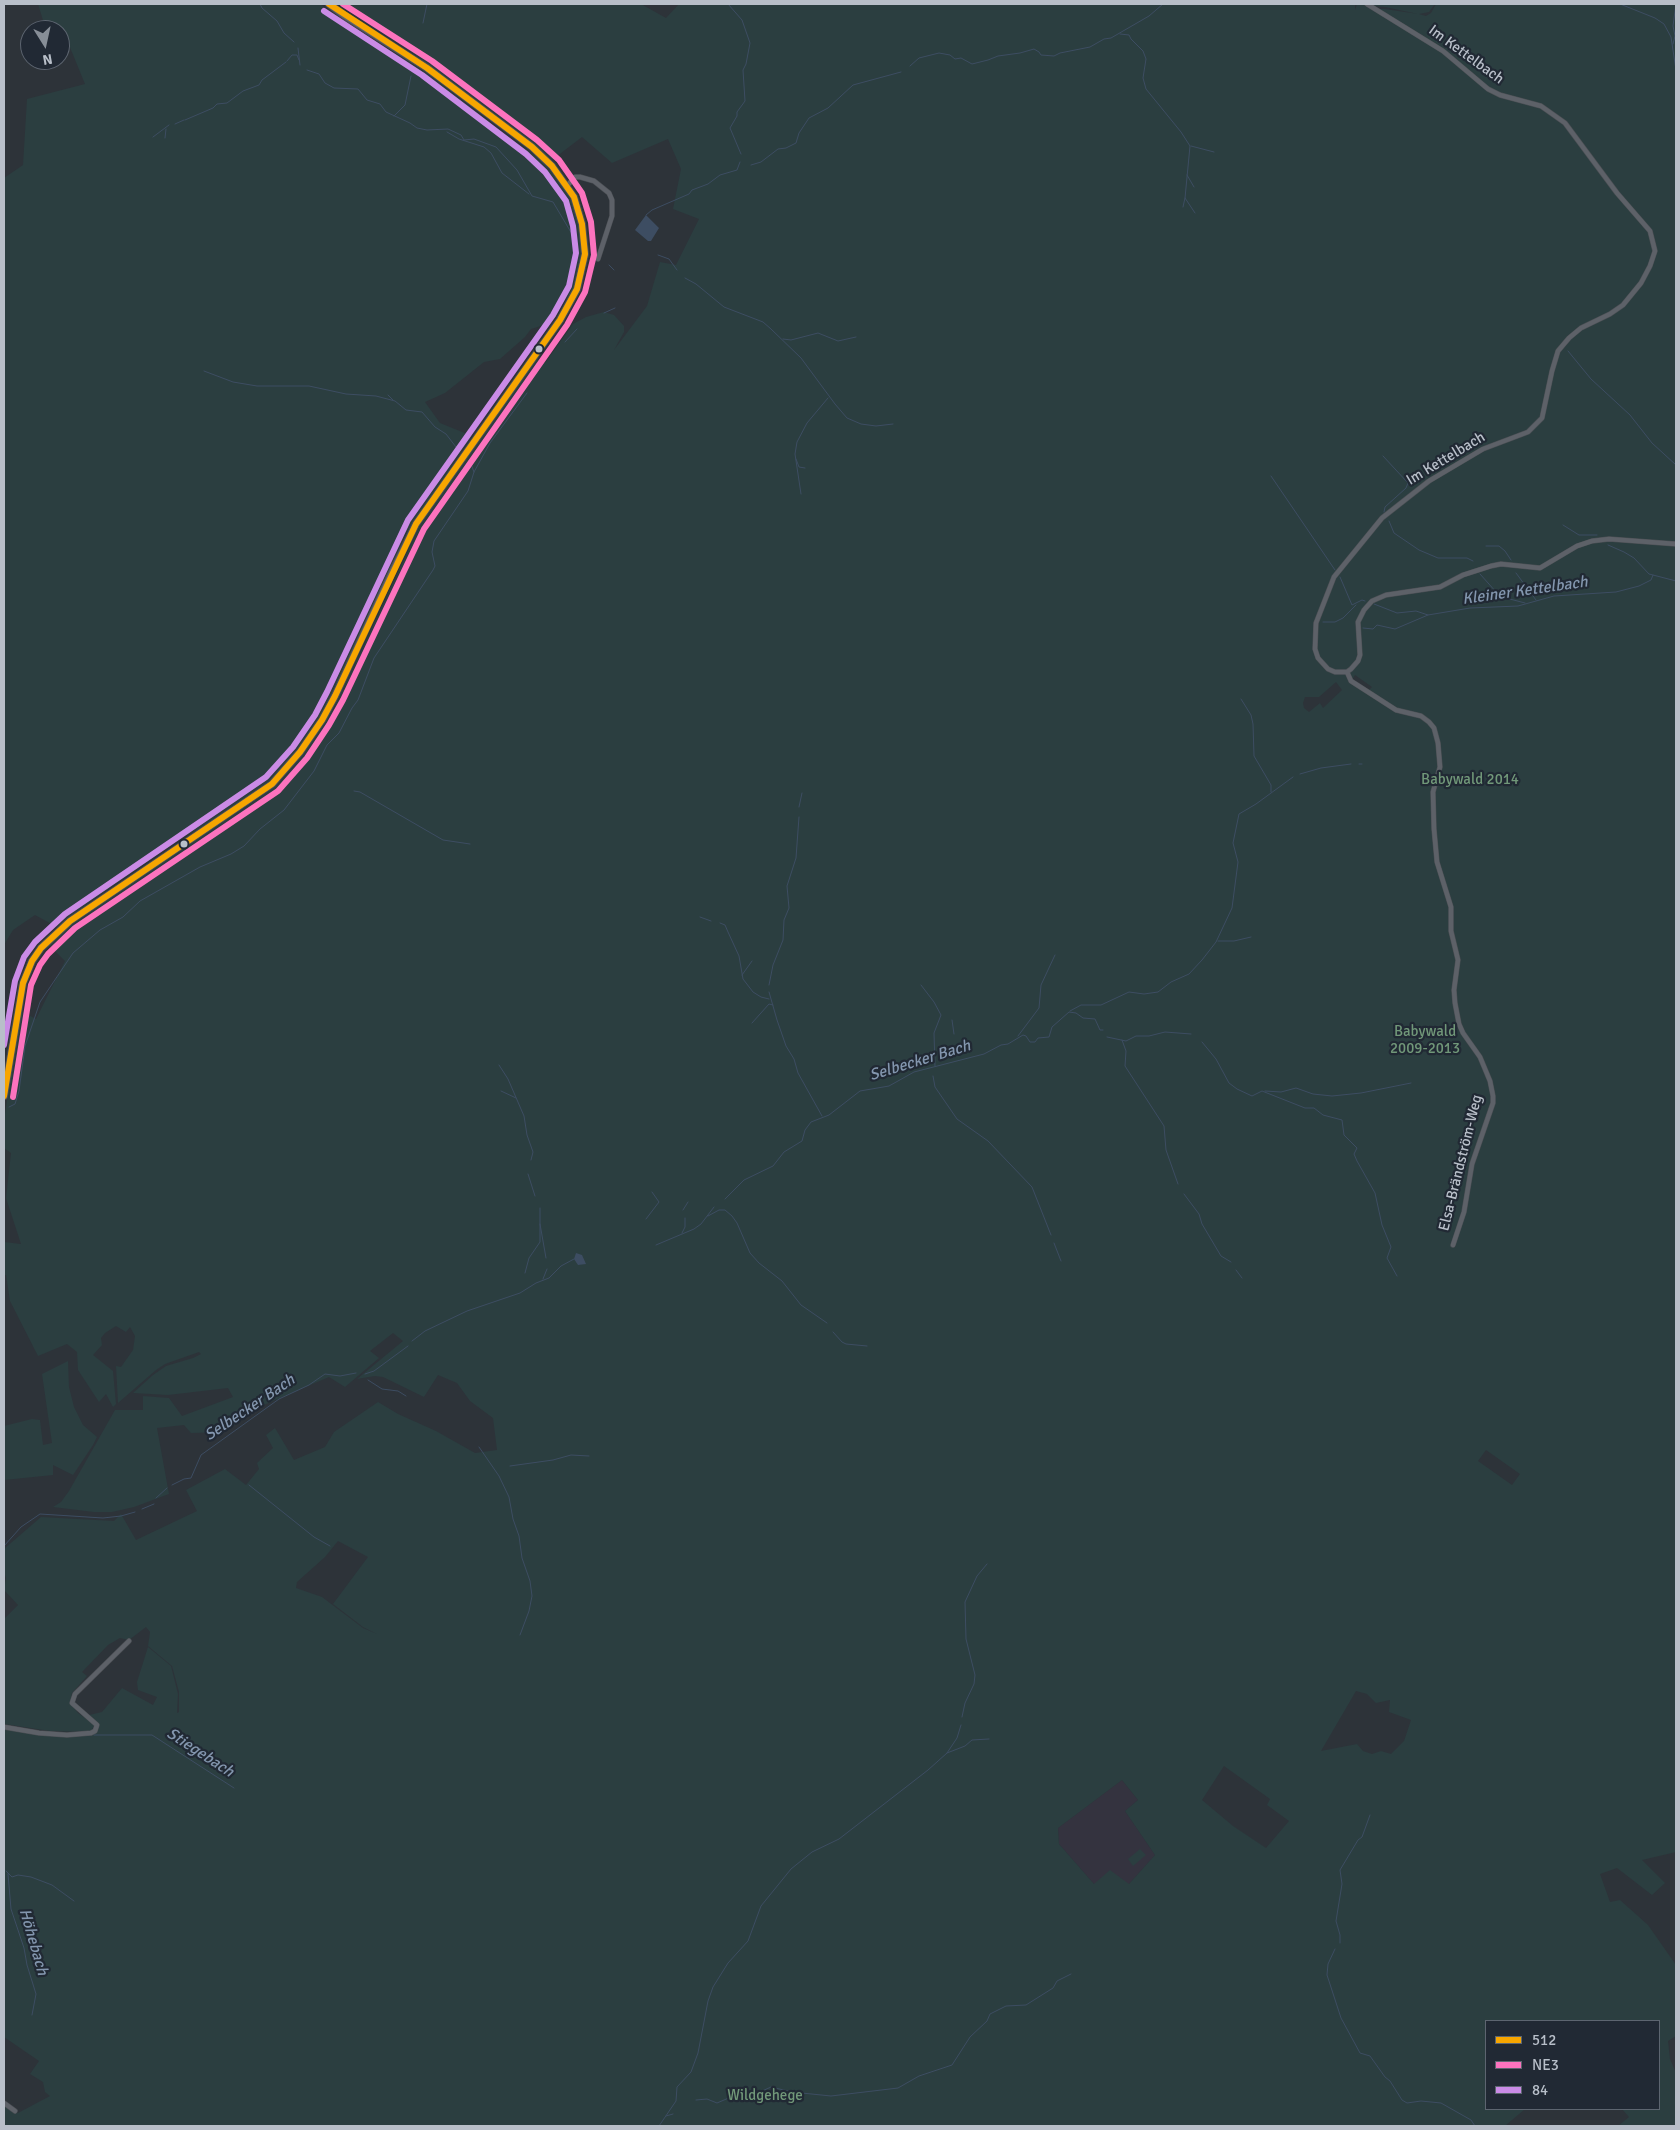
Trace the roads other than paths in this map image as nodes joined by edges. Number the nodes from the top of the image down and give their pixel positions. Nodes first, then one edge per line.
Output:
1 (329, 4) edge
2 (1366, 4) edge
3 (567, 186) junction
4 (598, 259) dead end
5 (1676, 544) edge
6 (1347, 672) junction
7 (4, 1096) edge
8 (1453, 1245) dead end
9 (130, 1640) dead end
10 (4, 1727) edge
11 (4, 2103) edge
12 (15, 2111) dead end

1 - 3 main road
2 - 6 street, Im Kettelbach
3 - 4 street
3 - 7 main road
5 - 6 street
6 - 8 street, Elsa-Brändström-Weg
9 - 10 street
11 - 12 street

